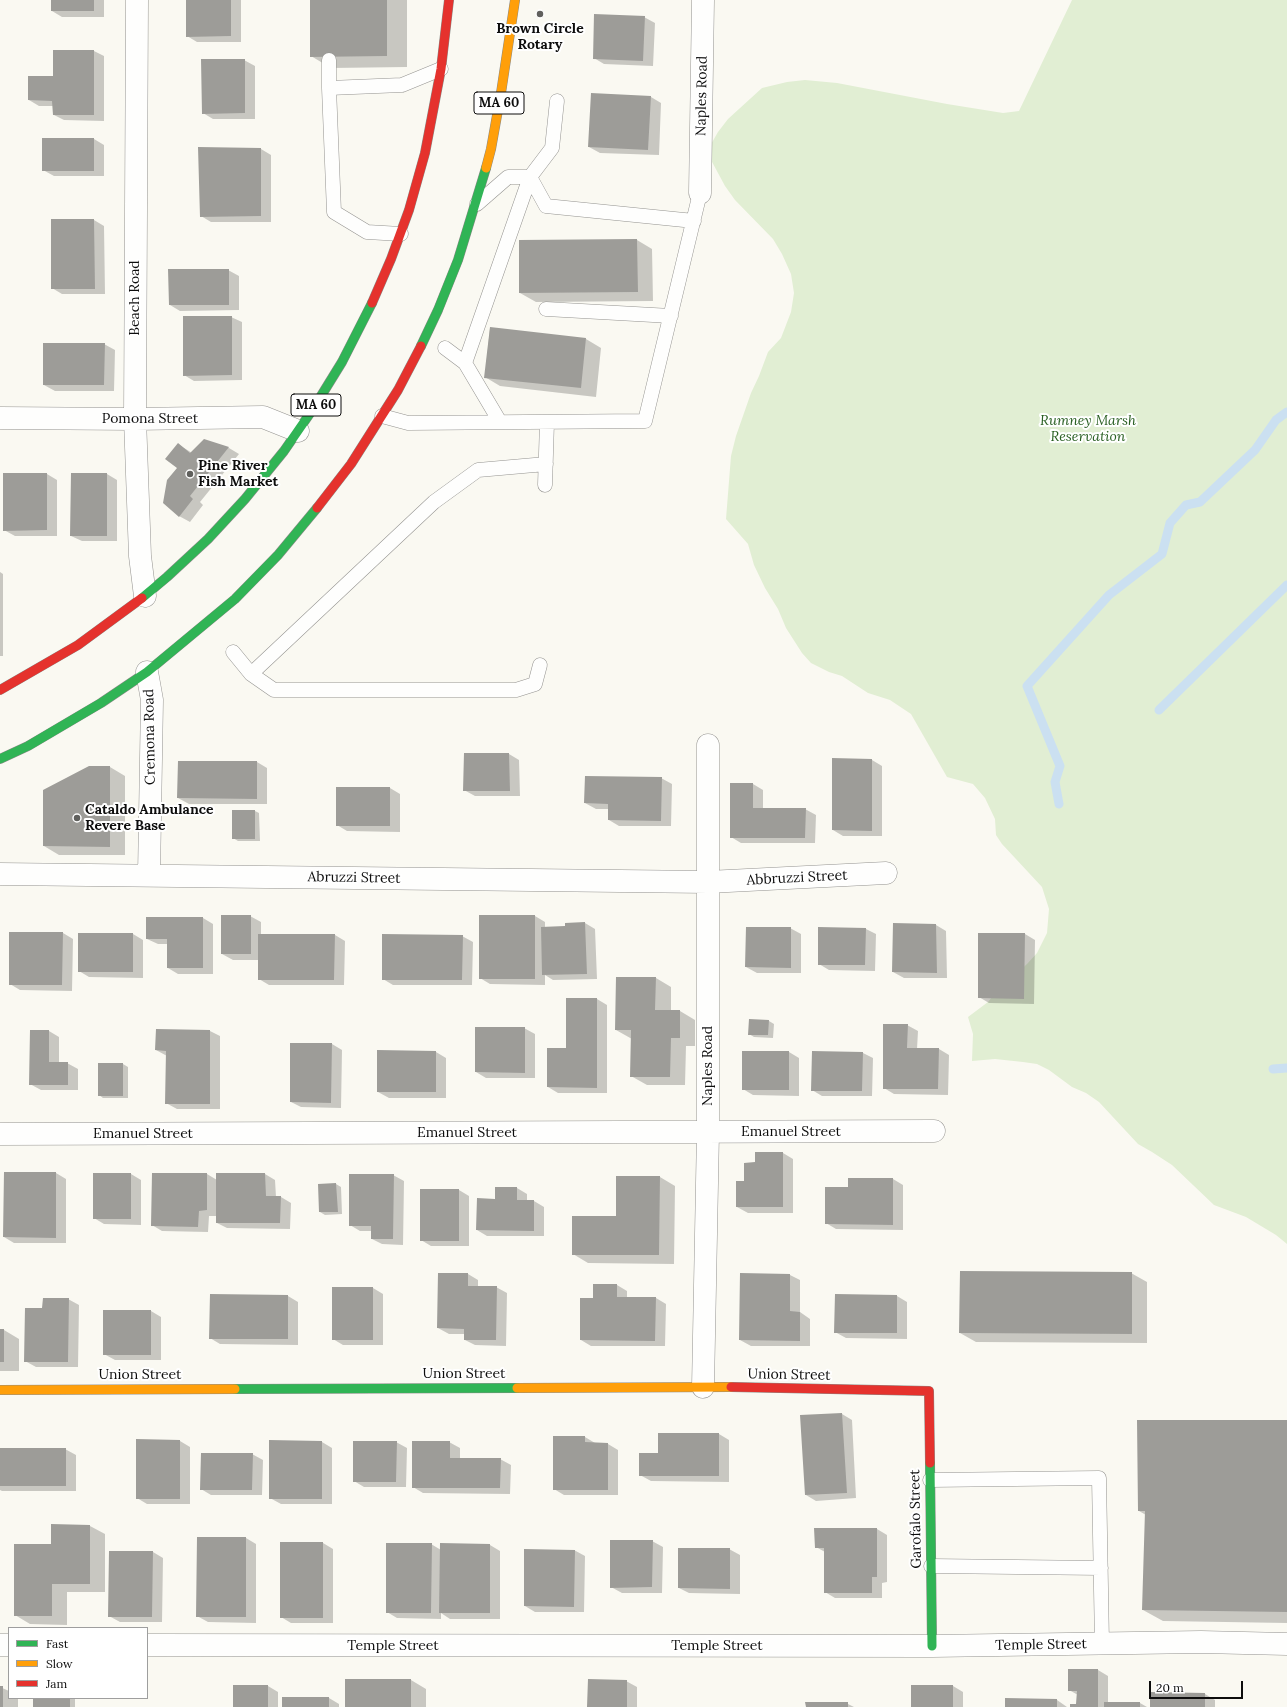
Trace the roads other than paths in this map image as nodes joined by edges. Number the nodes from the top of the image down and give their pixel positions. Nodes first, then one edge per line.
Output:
1 (136, 0) edge
2 (449, 0) edge
3 (515, 0) edge
4 (703, 0) edge
5 (329, 60) dead end
6 (441, 69) junction
7 (329, 88) junction
8 (557, 101) dead end
9 (530, 177) junction
10 (700, 193) joint
11 (476, 204) junction
12 (694, 221) junction
13 (401, 234) junction
14 (546, 309) dead end
15 (671, 316) junction
16 (445, 348) dead end
17 (465, 362) junction
18 (382, 416) junction
19 (0, 418) edge
20 (135, 419) junction
21 (500, 422) junction
22 (547, 422) junction
23 (298, 431) junction
24 (546, 464) junction
25 (545, 485) dead end
26 (145, 596) junction
27 (233, 652) dead end
28 (540, 664) dead end
29 (147, 672) junction
30 (251, 674) junction
31 (0, 690) edge
32 (708, 745) dead end
33 (0, 759) edge
34 (886, 873) dead end
35 (0, 874) edge
36 (149, 875) junction
37 (708, 882) junction
38 (934, 1131) dead end
39 (708, 1132) junction
40 (0, 1134) edge
41 (703, 1387) junction
42 (0, 1390) edge
43 (929, 1390) joint
44 (930, 1480) junction
45 (931, 1566) junction
46 (1101, 1568) junction
47 (1102, 1644) junction
48 (1287, 1644) edge
49 (148, 1645) edge
50 (932, 1646) junction

1 - 20 street, Beach Road
2 - 6 main road, MA 60
3 - 11 main road, MA 60
4 - 10 street, Naples Road
5 - 7 lane
6 - 7 lane
6 - 13 main road, MA 60
7 - 13 lane
8 - 9 lane
9 - 11 lane
9 - 12 lane
9 - 17 lane
10 - 12 lane
11 - 18 main road, MA 60
12 - 15 lane
13 - 23 main road, MA 60
14 - 15 lane
15 - 22 lane
16 - 17 lane
17 - 21 lane
18 - 21 lane
18 - 29 main road, MA 60
19 - 20 street, Pomona Street
20 - 23 street, Pomona Street
20 - 26 street, Beach Road
21 - 22 lane
22 - 24 lane
23 - 26 main road, MA 60
24 - 25 lane
24 - 30 lane
26 - 31 main road, MA 60
27 - 30 lane
28 - 30 lane
29 - 33 main road, MA 60
29 - 36 street, Cremona Road
32 - 37 street, Naples Road
34 - 37 street, Abbruzzi Street
35 - 36 street, Abruzzi Street
36 - 37 street, Abruzzi Street
37 - 39 street, Naples Road
38 - 39 street, Emanuel Street
39 - 40 street, Emanuel Street
39 - 41 street, Naples Road
41 - 42 main road, Union Street
41 - 43 main road, Union Street
43 - 44 main road, Garofalo Street
44 - 45 main road, Garofalo Street
44 - 46 lane
45 - 46 lane
45 - 50 main road, Garofalo Street
46 - 47 lane
47 - 48 street, Temple Street
47 - 50 street, Temple Street
49 - 50 street, Temple Street

